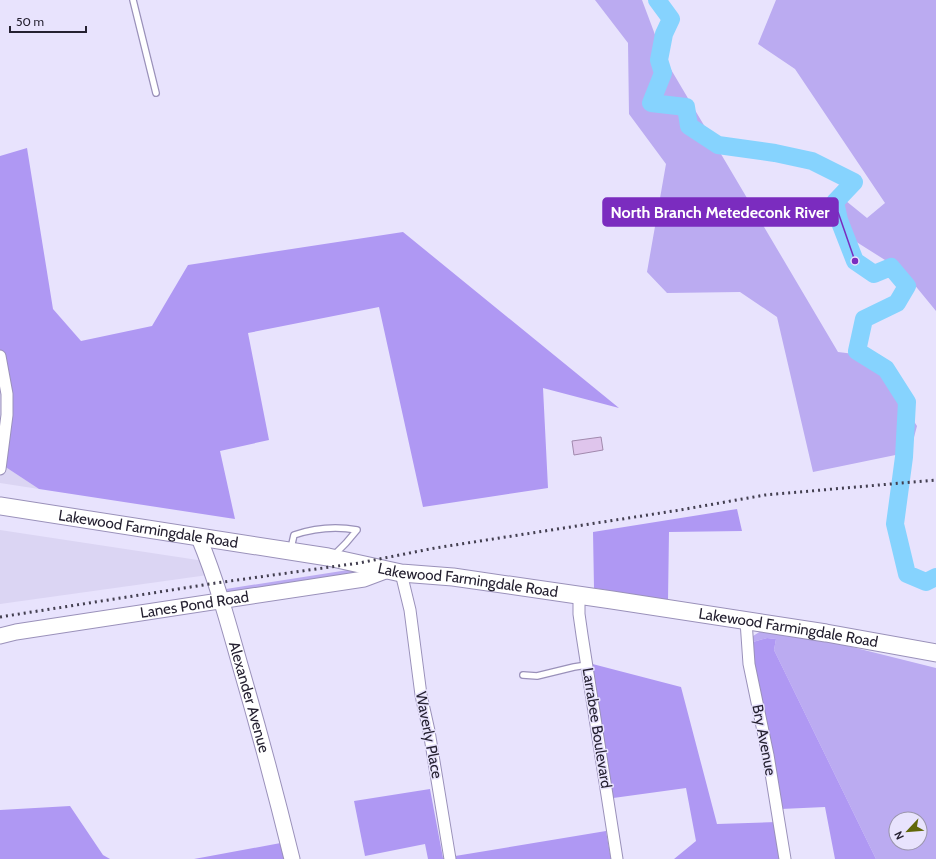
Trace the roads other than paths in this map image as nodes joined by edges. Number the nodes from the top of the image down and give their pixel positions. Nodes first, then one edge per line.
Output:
1 (133, 0) edge
2 (156, 93) dead end
3 (0, 356) edge
4 (3, 398) edge
5 (0, 466) edge
6 (0, 506) edge
7 (200, 538) junction
8 (290, 551) junction
9 (331, 557) junction
10 (395, 572) junction
11 (579, 596) junction
12 (221, 601) junction
13 (746, 621) junction
14 (0, 636) edge
15 (936, 653) edge
16 (587, 665) junction
17 (523, 675) dead end
18 (292, 859) edge
19 (450, 859) edge
20 (617, 859) edge
21 (785, 859) edge

1 - 2 lane
3 - 4 street
4 - 5 street
6 - 7 main road, Lakewood Farmingdale Road
7 - 8 main road, Lakewood Farmingdale Road
7 - 12 street, Alexander Avenue
8 - 9 main road, Lakewood Farmingdale Road
8 - 9 lane
9 - 10 main road, Lakewood Farmingdale Road
10 - 11 main road, Lakewood Farmingdale Road
10 - 12 street, Lanes Pond Road
10 - 19 street, Waverly Place
11 - 13 main road, Lakewood Farmingdale Road
11 - 16 street, Larrabee Boulevard
12 - 14 street, Lanes Pond Road
12 - 18 street, Alexander Avenue
13 - 15 main road, Lakewood Farmingdale Road
13 - 21 street, Bry Avenue
16 - 17 lane
16 - 20 street, Larrabee Boulevard

